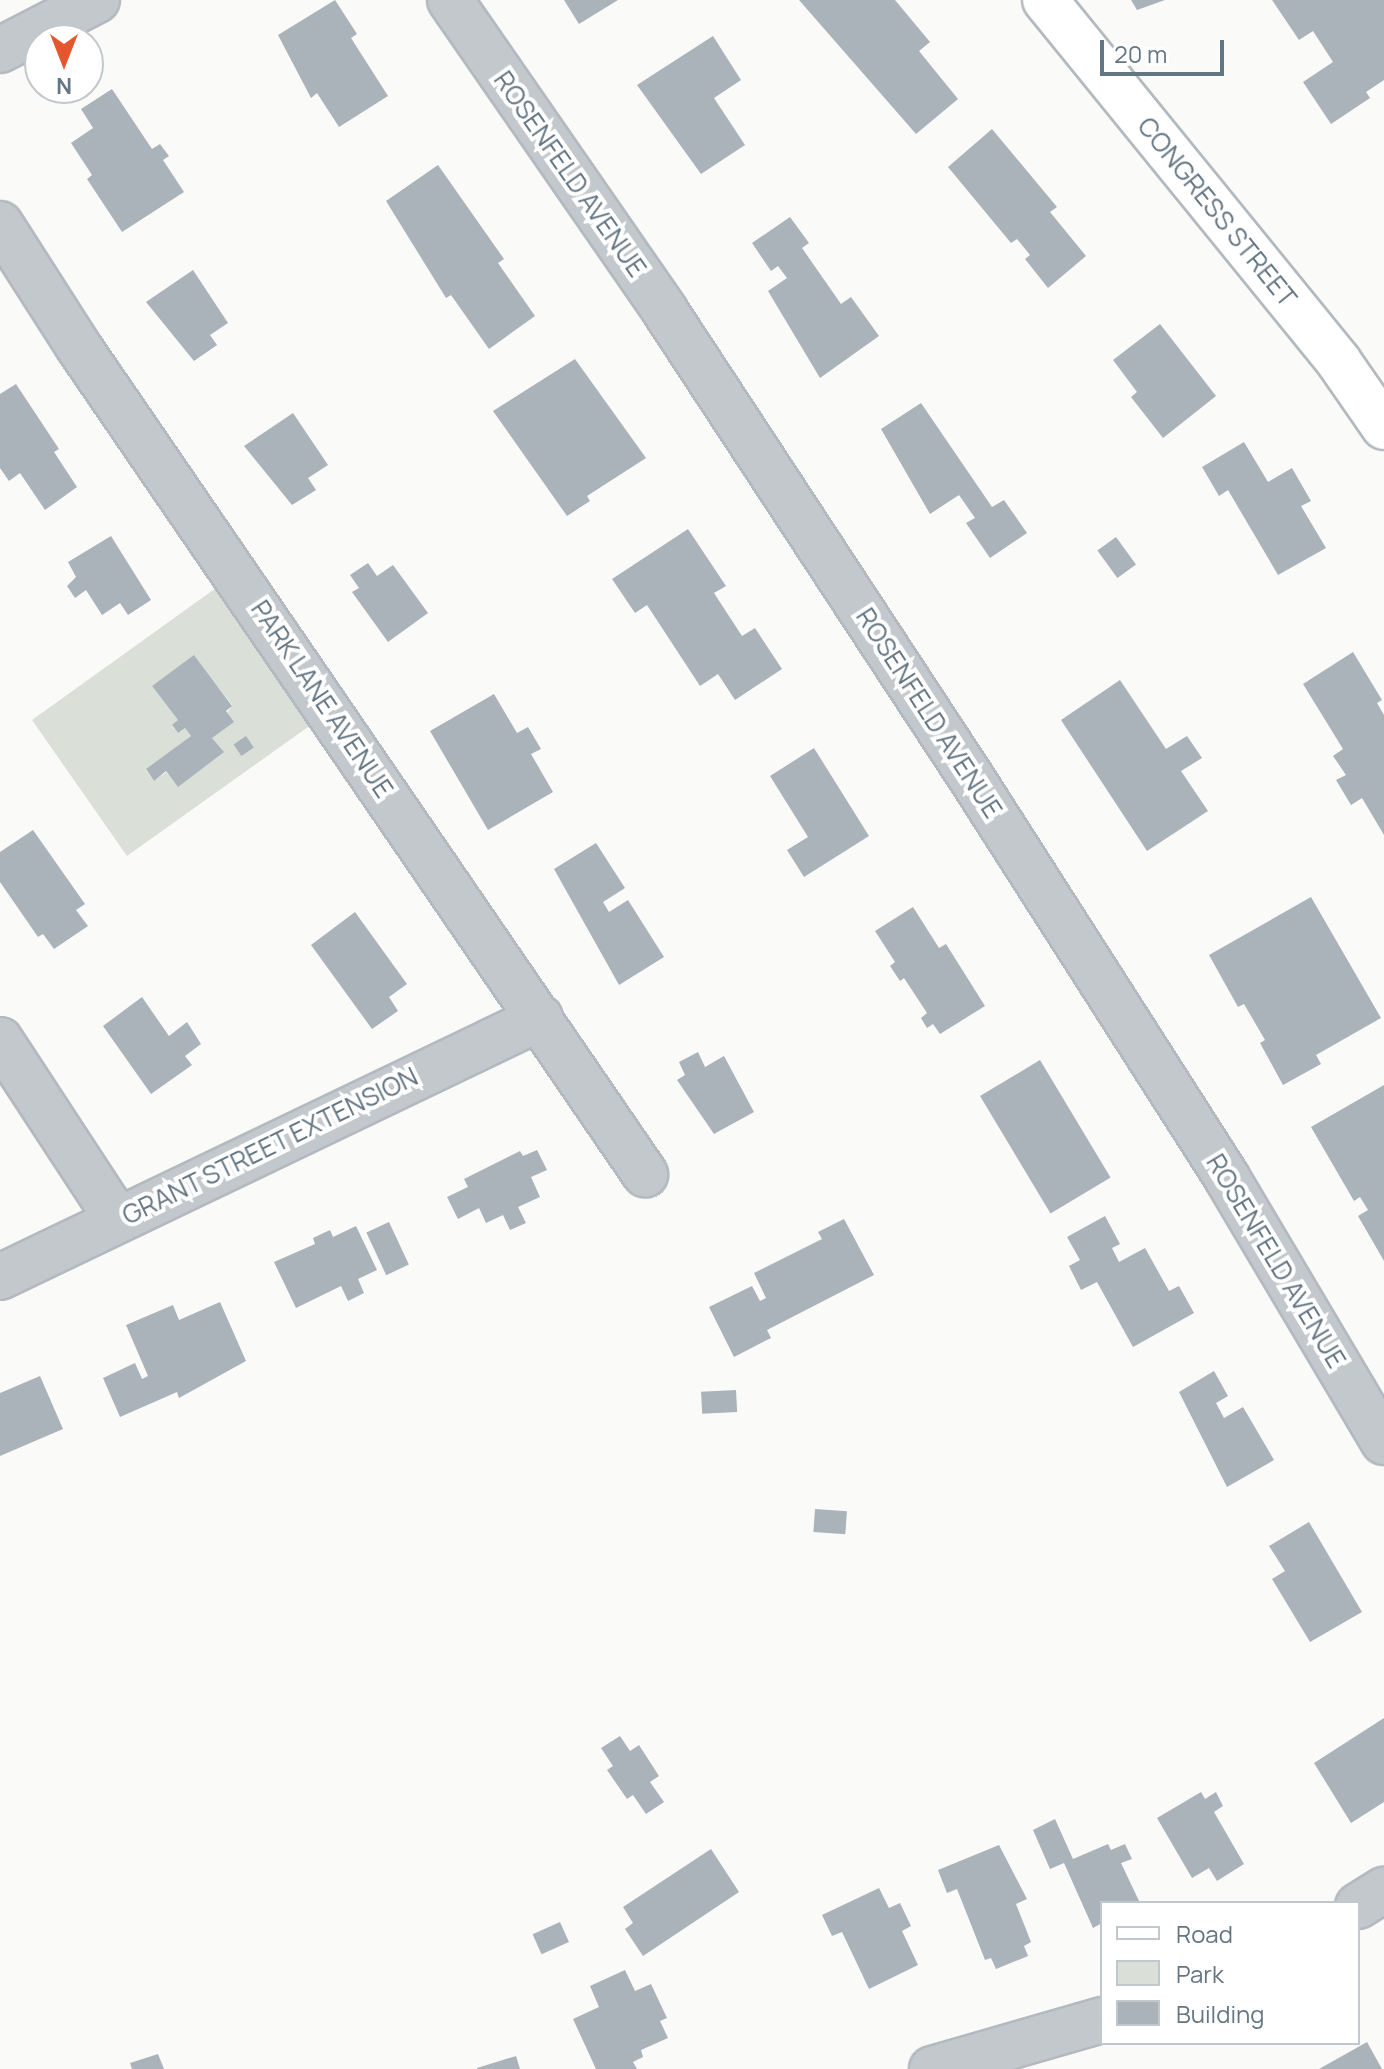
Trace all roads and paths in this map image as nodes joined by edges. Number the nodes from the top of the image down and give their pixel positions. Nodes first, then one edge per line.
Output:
1 (97, 0) edge
2 (450, 0) edge
3 (1045, 0) edge
4 (0, 50) edge
5 (0, 224) edge
6 (1384, 427) edge
7 (540, 1018) junction
8 (0, 1040) edge
9 (645, 1174) dead end
10 (117, 1219) junction
11 (0, 1277) edge
12 (1384, 1442) edge
13 (1384, 1890) edge
14 (1360, 1905) edge
15 (1100, 2021) edge
16 (932, 2069) edge

1 - 4 street
2 - 12 street, ROSENFELD AVENUE
3 - 6 main road, CONGRESS STREET
5 - 7 street, PARK LANE AVENUE
7 - 9 street, PARK LANE AVENUE
7 - 10 street, GRANT STREET EXTENSION
8 - 10 street
10 - 11 street, GRANT STREET EXTENSION
13 - 14 street
15 - 16 street

